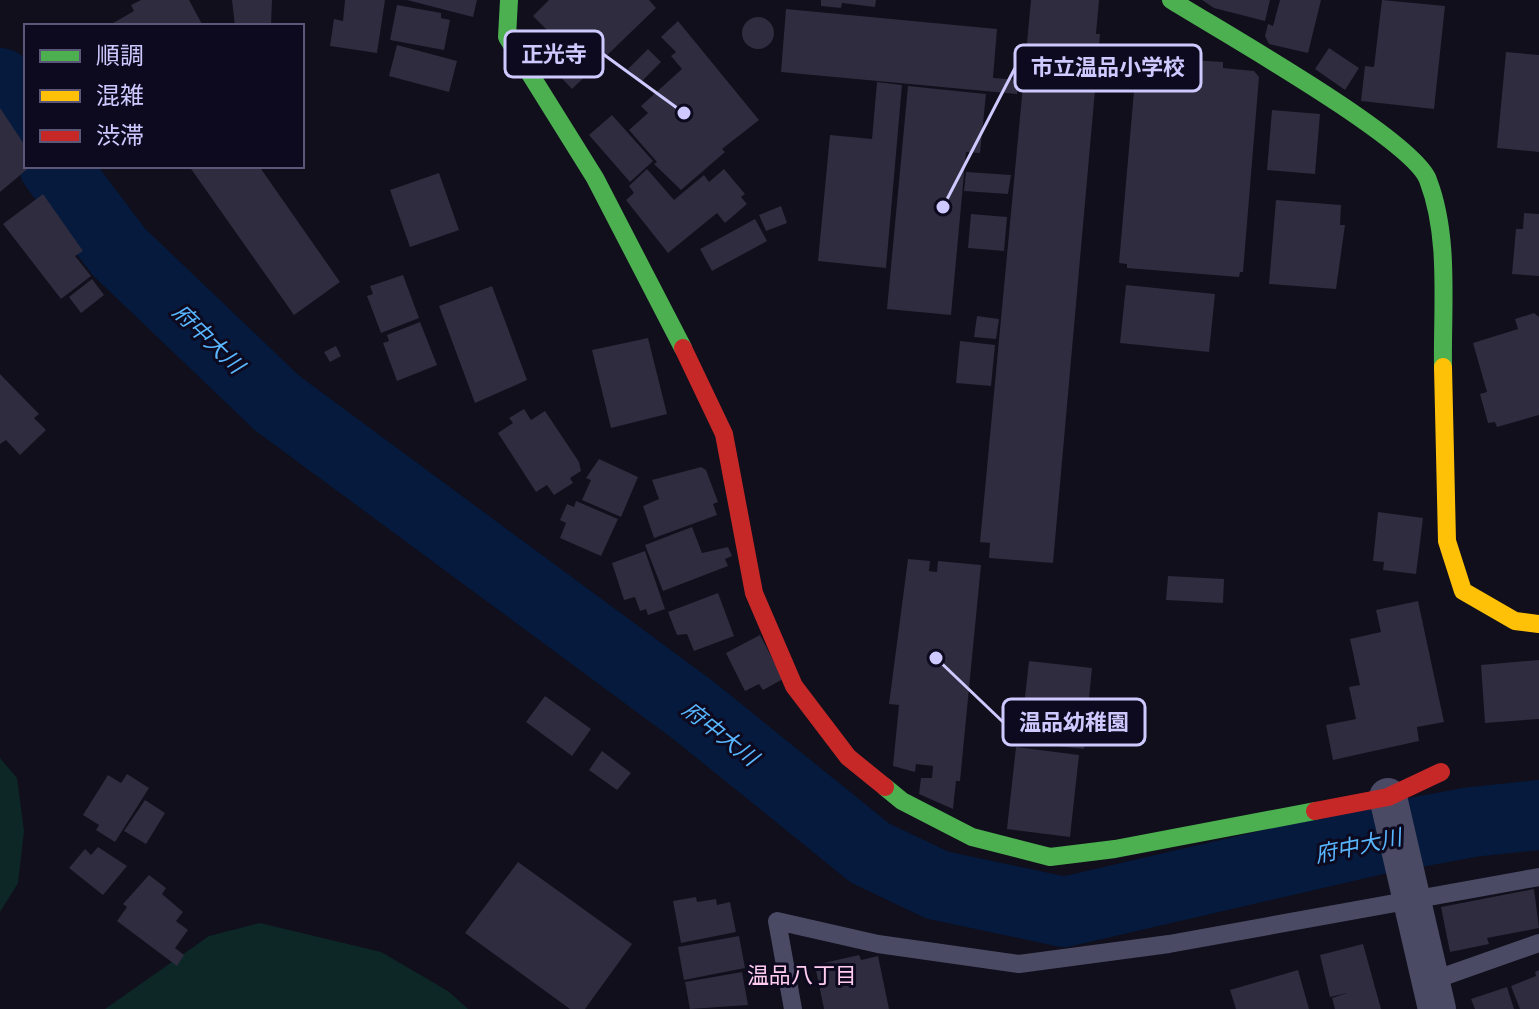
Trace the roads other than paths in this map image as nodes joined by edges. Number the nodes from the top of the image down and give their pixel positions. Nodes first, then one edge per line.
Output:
1 (509, 0) edge
2 (1171, 0) edge
3 (1539, 624) edge
4 (1441, 772) dead end
5 (1389, 802) junction
6 (1539, 877) edge
7 (1409, 887) junction
8 (1539, 943) edge
9 (1434, 995) edge
10 (793, 1009) edge

1 - 5 street
2 - 3 street
4 - 5 street
5 - 7 street
6 - 7 lane
7 - 9 street
7 - 10 lane
8 - 9 lane

